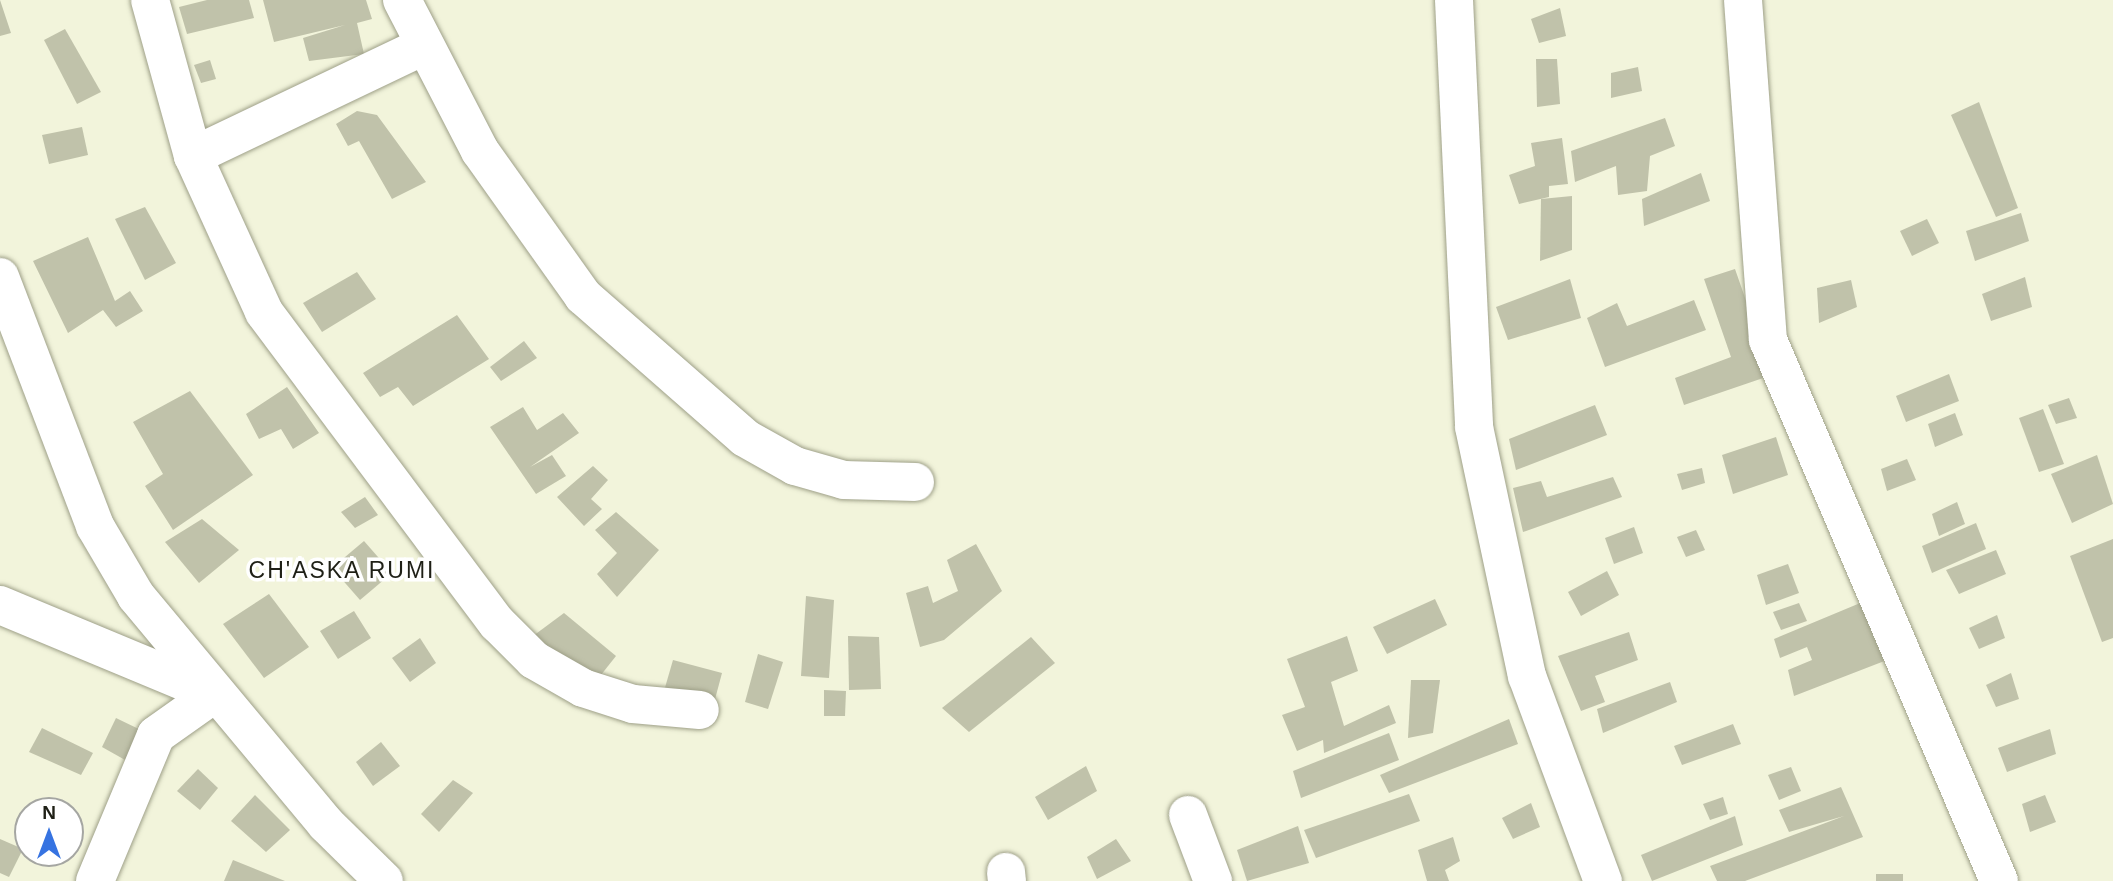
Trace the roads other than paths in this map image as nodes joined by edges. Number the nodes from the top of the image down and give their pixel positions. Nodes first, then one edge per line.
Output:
1 (150, 0) edge
2 (402, 0) edge
3 (1454, 0) edge
4 (1743, 0) edge
5 (422, 47) junction
6 (193, 156) junction
7 (0, 277) edge
8 (915, 482) dead end
9 (0, 605) edge
10 (214, 694) junction
11 (700, 710) dead end
12 (1188, 815) dead end
13 (95, 881) edge
14 (384, 881) edge
15 (1213, 881) edge
16 (1603, 881) edge
17 (1999, 881) edge

1 - 6 street
2 - 5 street
3 - 16 street
4 - 17 street
5 - 6 street
5 - 8 street
6 - 11 street
7 - 10 street
9 - 10 street
10 - 13 street
10 - 14 street
12 - 15 street

